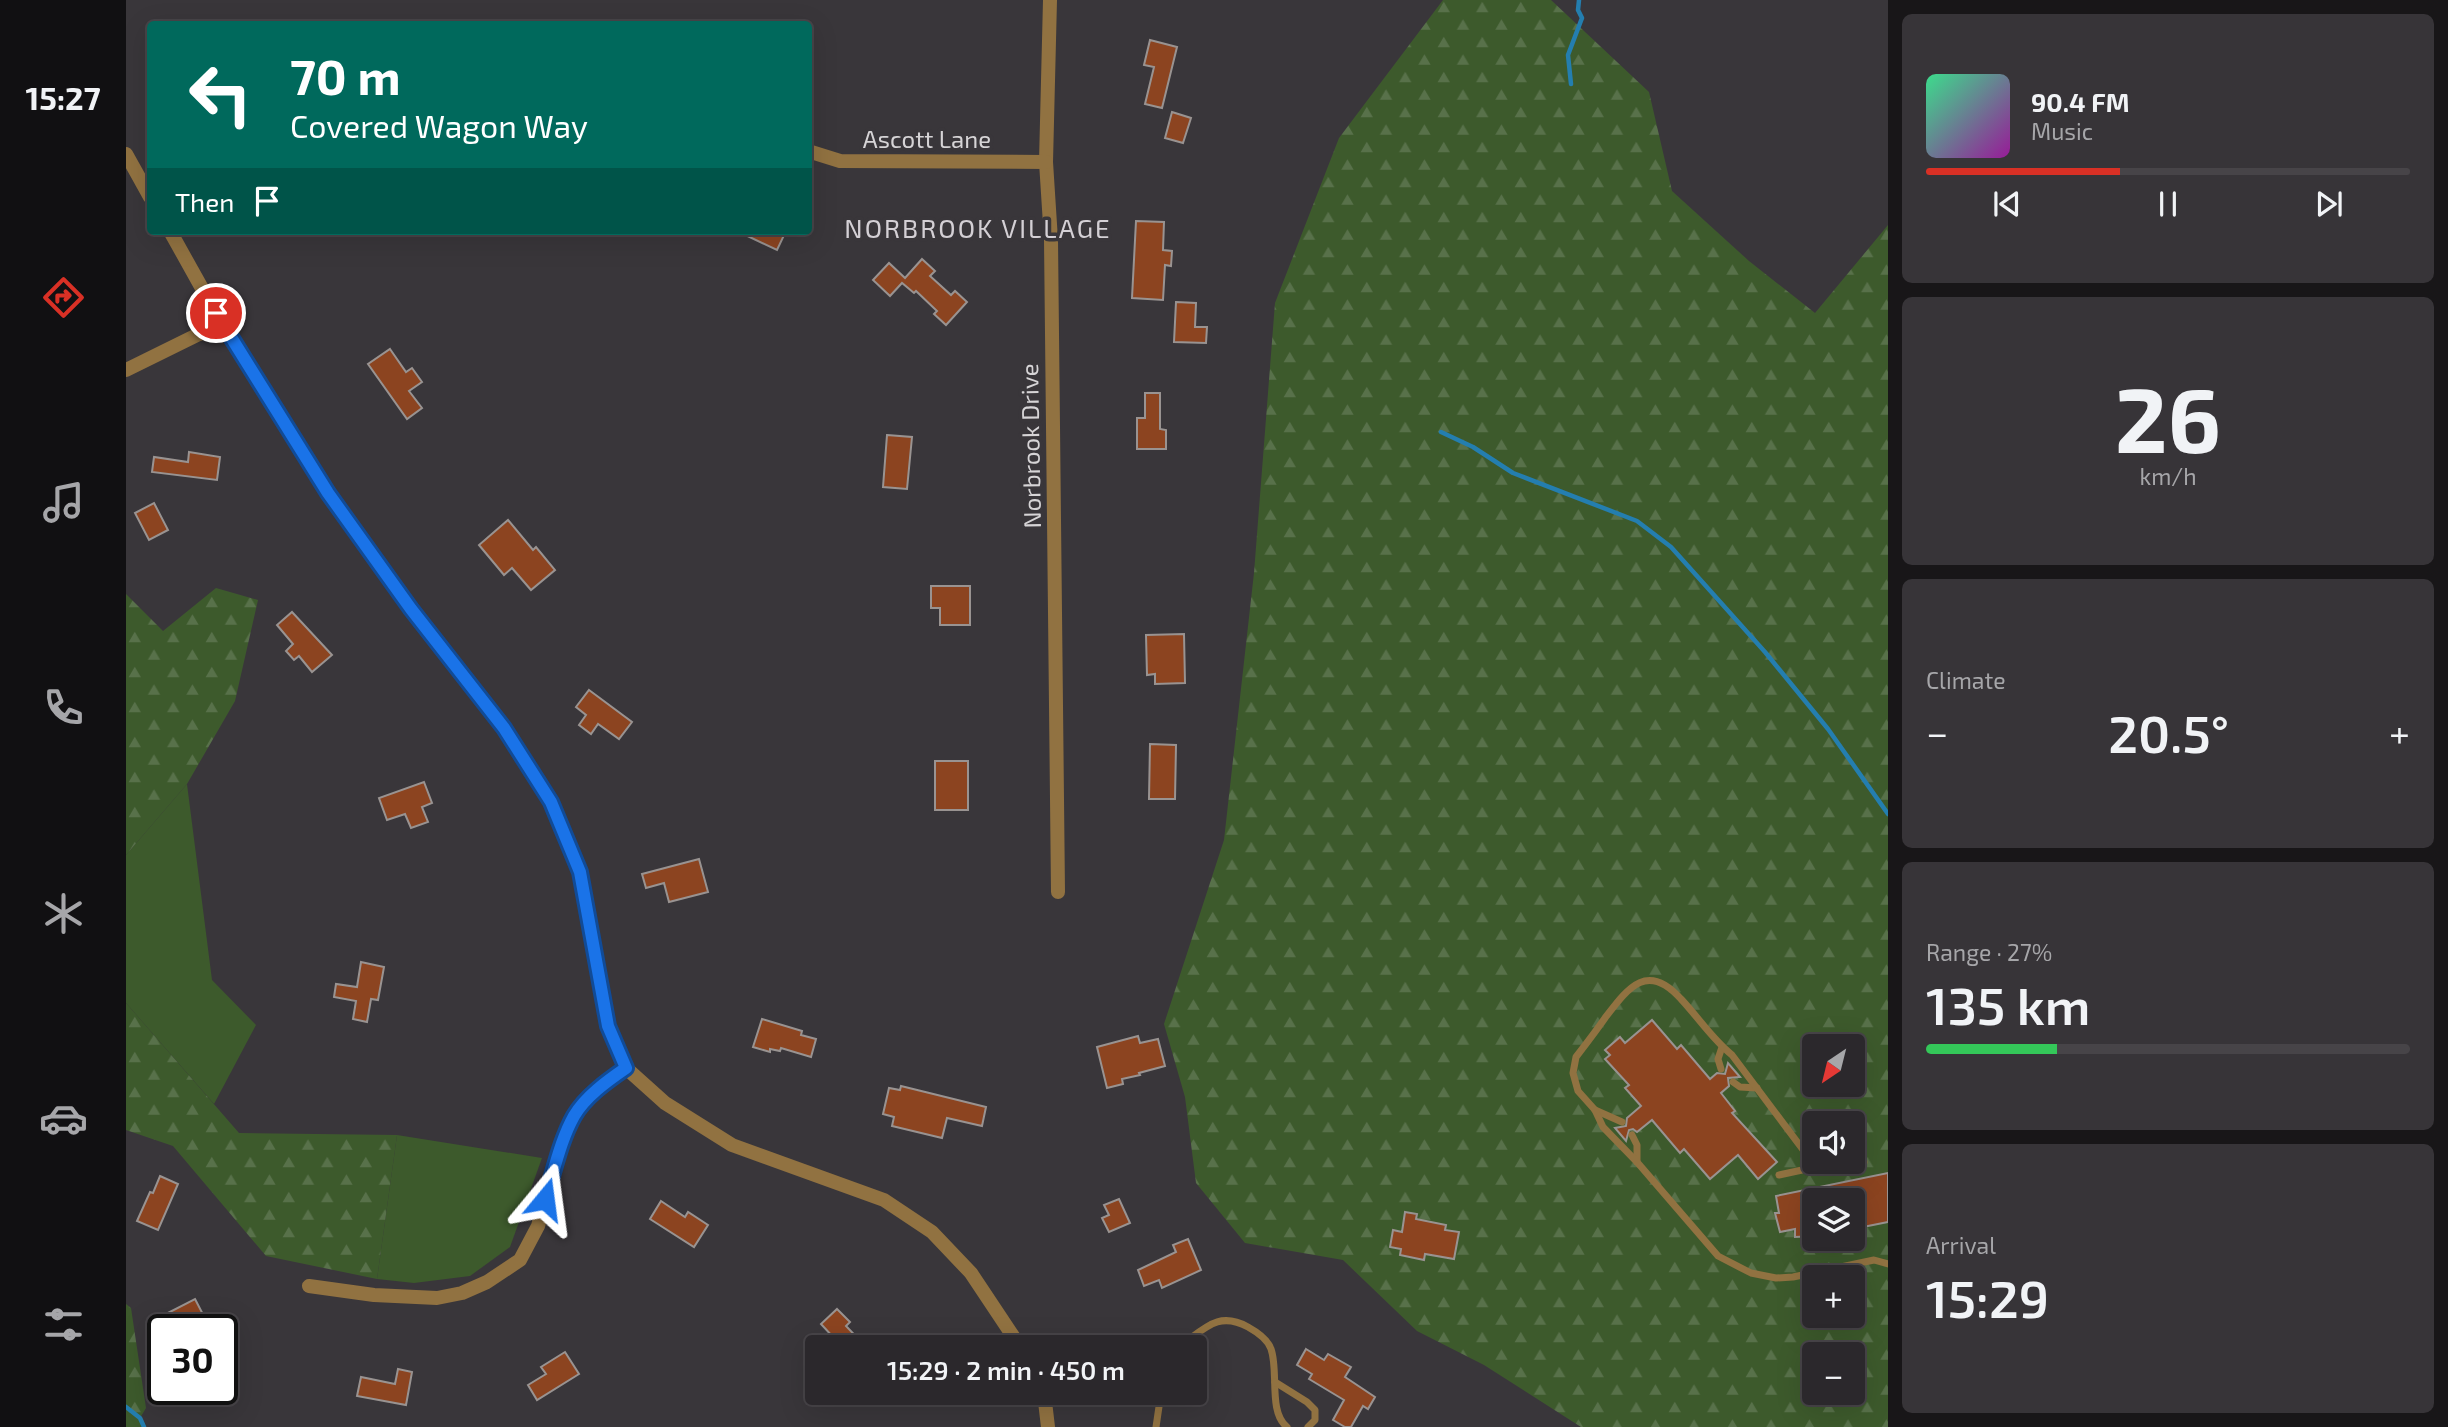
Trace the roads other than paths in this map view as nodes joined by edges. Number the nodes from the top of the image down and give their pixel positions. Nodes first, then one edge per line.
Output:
1 (1050, 0) edge
2 (812, 152) edge
3 (126, 154) edge
4 (1046, 162) junction
5 (147, 192) edge
6 (172, 235) edge
7 (223, 326) junction
8 (126, 370) edge
9 (1058, 892) dead end
10 (1722, 1047) junction
11 (626, 1068) junction
12 (1721, 1069) dead end
13 (1733, 1082) dead end
14 (1757, 1088) junction
15 (1595, 1110) junction
16 (1622, 1122) dead end
17 (1633, 1135) dead end
18 (1802, 1148) edge
19 (1637, 1161) junction
20 (1802, 1170) edge
21 (1779, 1175) dead end
22 (1888, 1264) edge
23 (309, 1286) dead end
24 (1012, 1335) edge
25 (1196, 1335) edge
26 (1275, 1382) junction
27 (1045, 1405) edge
28 (1159, 1405) edge
29 (1048, 1427) edge
30 (1156, 1427) edge
31 (1287, 1427) edge
32 (1308, 1427) edge

1 - 4 street, Norbrook Drive
2 - 4 street, Ascott Lane
3 - 5 street
4 - 9 street, Norbrook Drive
6 - 7 street
7 - 8 street
7 - 11 street
10 - 12 lane
10 - 14 lane
10 - 15 lane
11 - 23 street
11 - 24 street
13 - 14 lane
14 - 18 lane
15 - 16 lane
15 - 19 lane
17 - 19 lane
19 - 22 lane
20 - 21 lane
25 - 26 lane
26 - 31 lane
26 - 32 lane
27 - 29 street
28 - 30 lane

